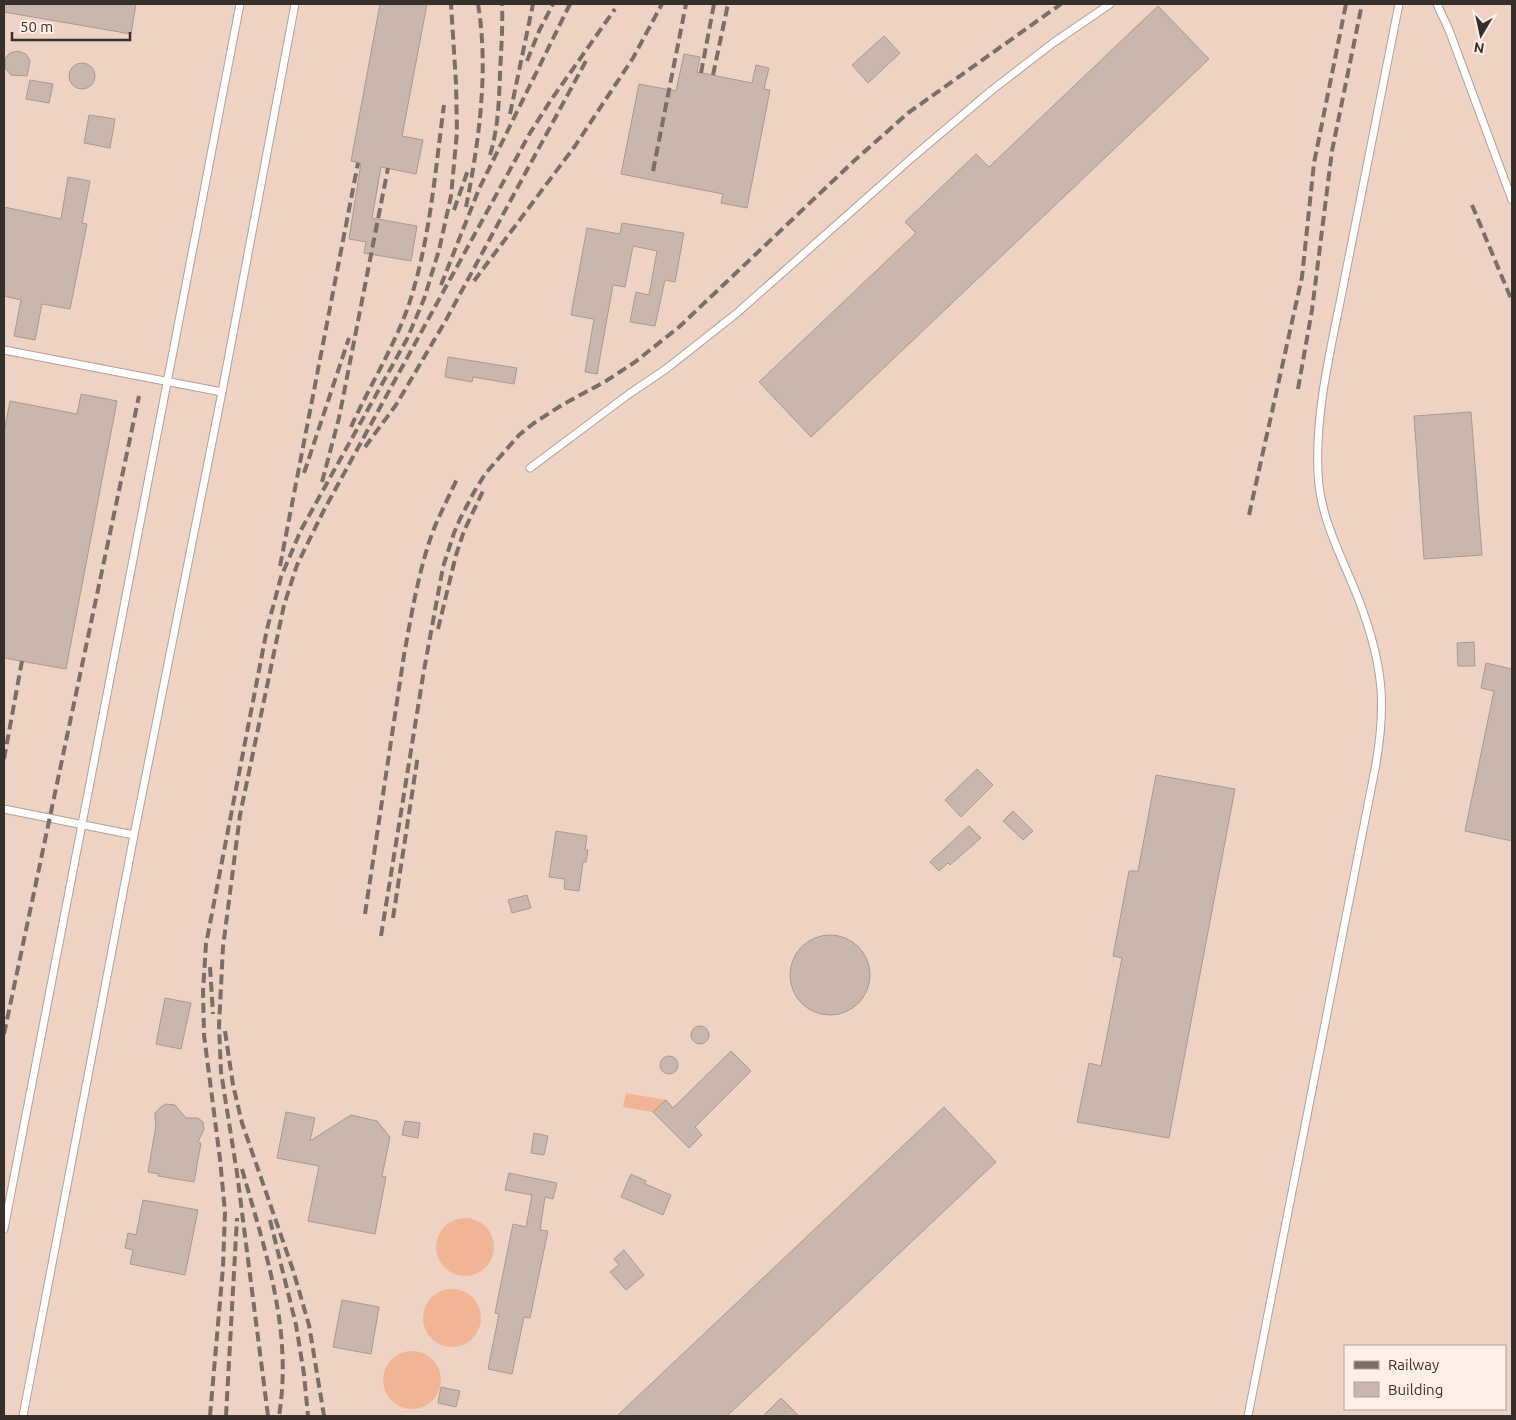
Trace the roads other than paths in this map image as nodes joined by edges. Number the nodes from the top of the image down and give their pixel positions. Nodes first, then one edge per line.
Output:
1 (240, 4) edge
2 (295, 4) edge
3 (1110, 4) edge
4 (1399, 4) edge
5 (1437, 4) edge
6 (1512, 200) edge
7 (4, 350) edge
8 (168, 382) junction
9 (222, 392) junction
10 (530, 468) dead end
11 (4, 809) edge
12 (81, 824) junction
13 (134, 835) junction
14 (4, 1229) edge
15 (23, 1416) edge
16 (1248, 1416) edge

1 - 8 lane
2 - 9 lane
3 - 10 lane
4 - 16 lane
5 - 6 lane
7 - 8 lane
8 - 9 lane
8 - 12 lane
9 - 13 lane
11 - 12 lane
12 - 13 lane
12 - 14 lane
13 - 15 lane

